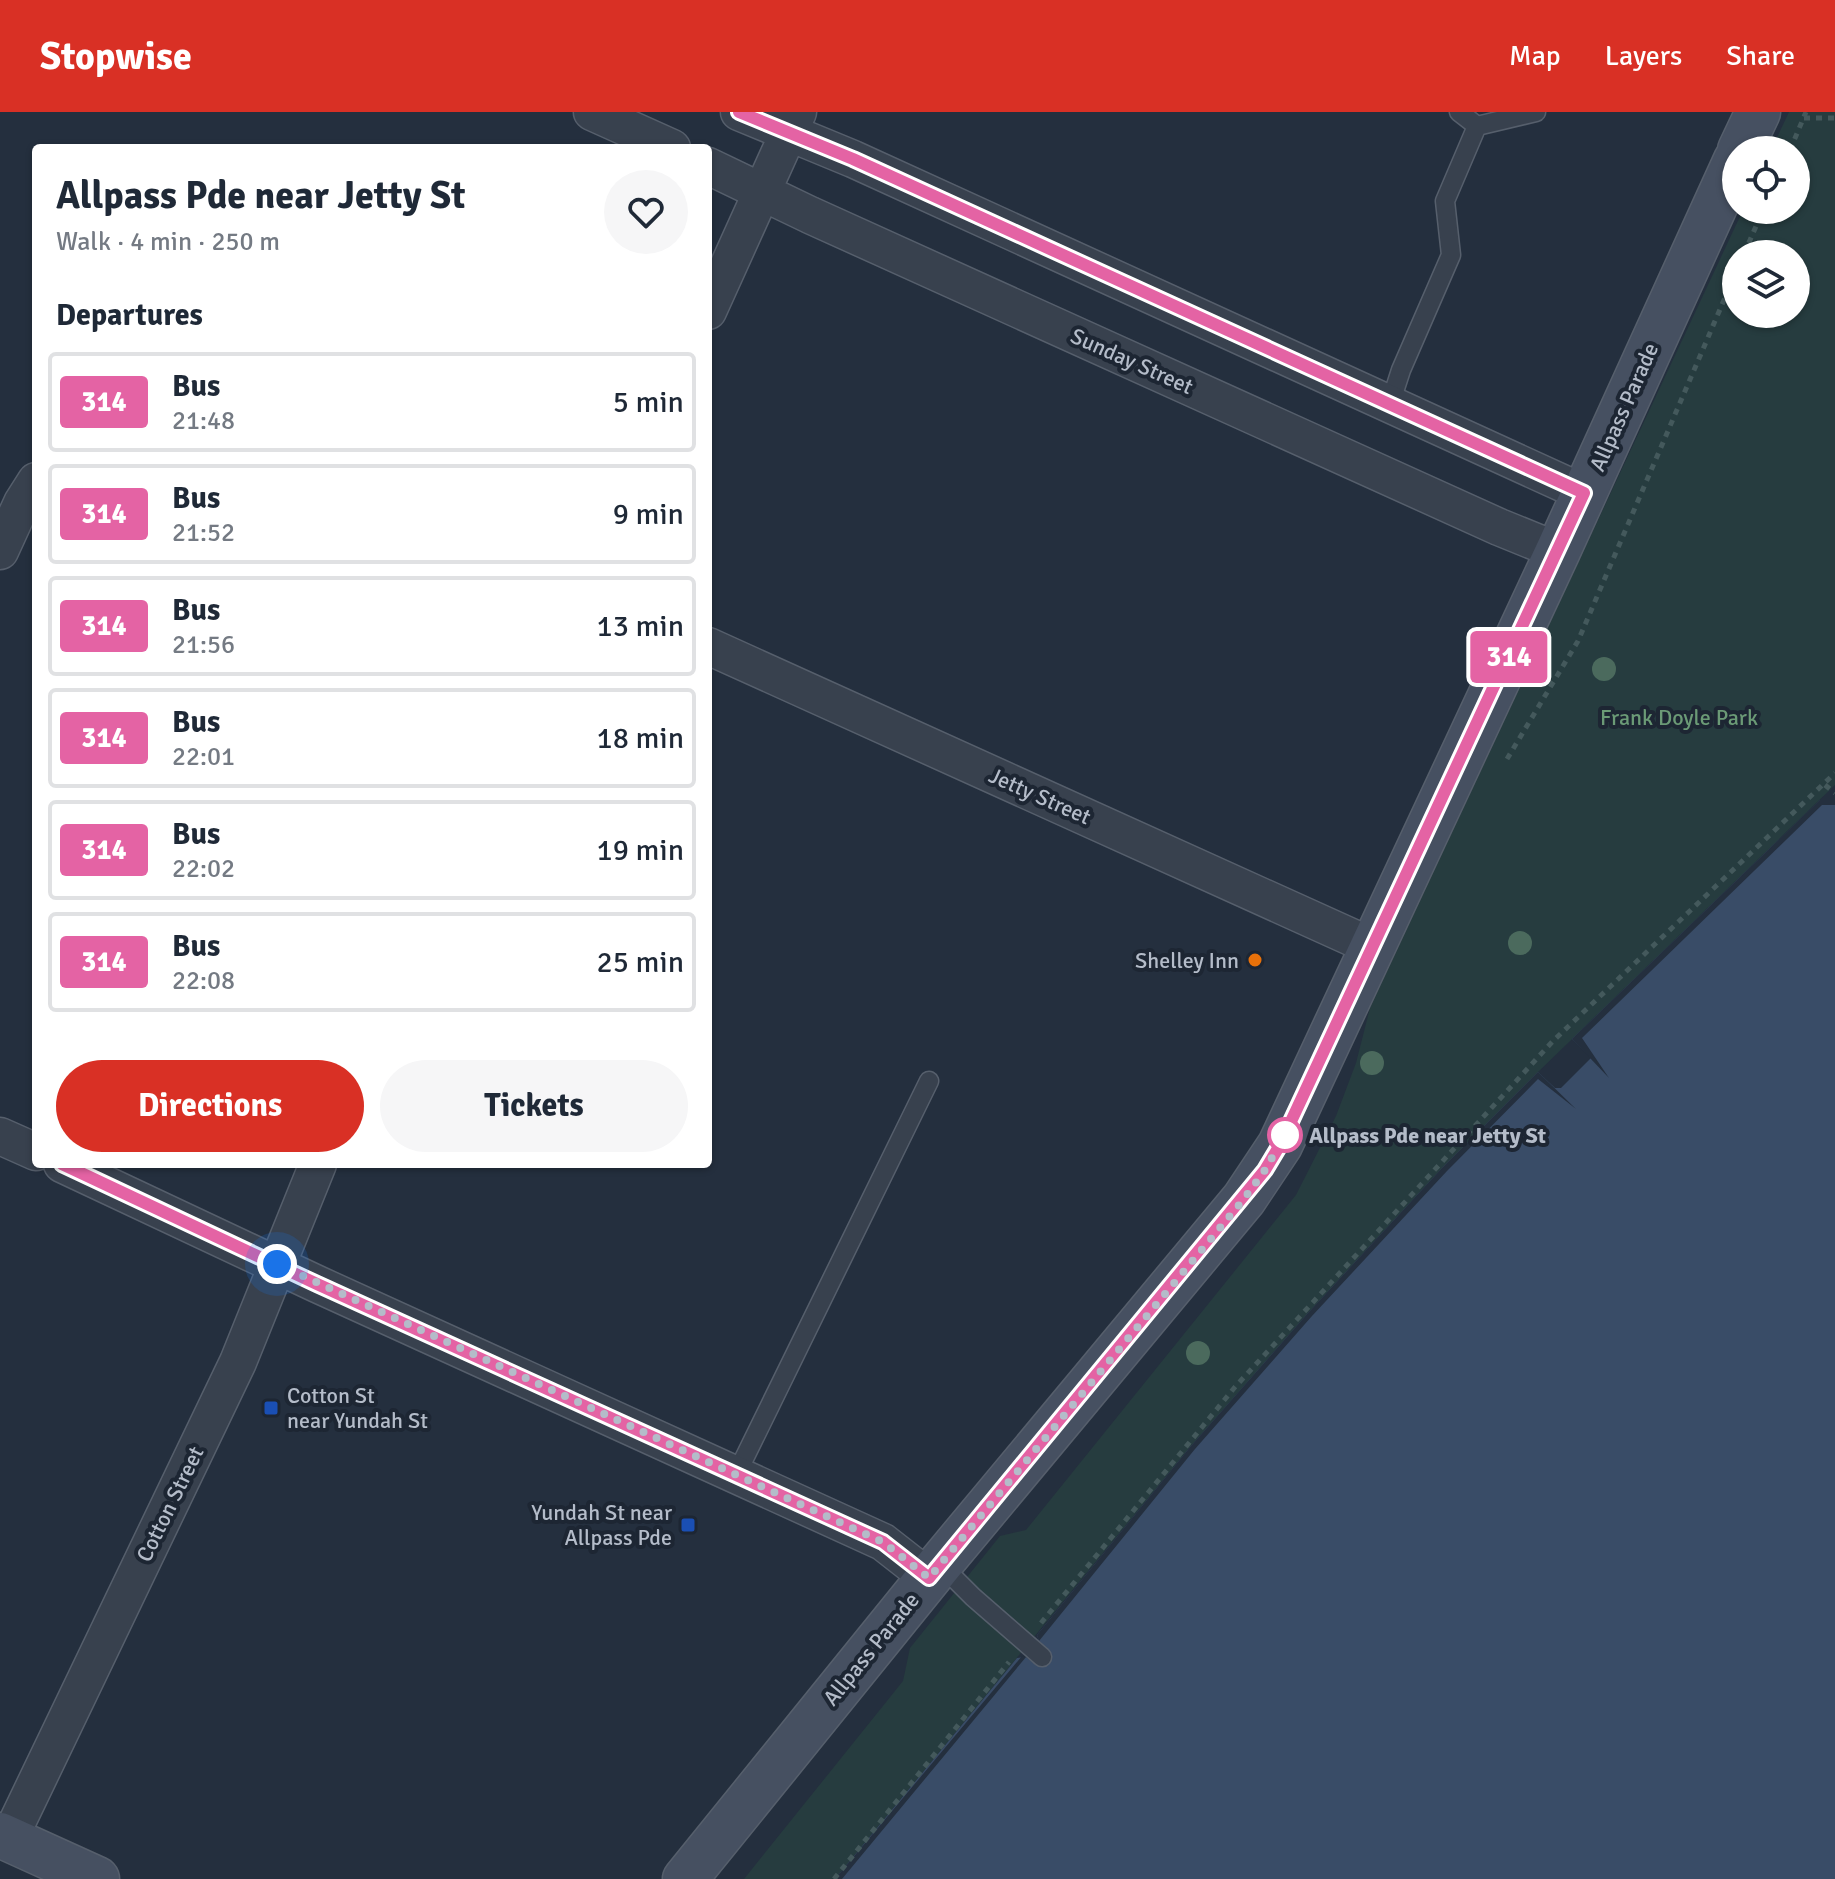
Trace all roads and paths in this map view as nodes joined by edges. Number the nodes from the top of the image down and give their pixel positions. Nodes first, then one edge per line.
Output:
1 (592, 112) edge
2 (739, 112) edge
3 (1459, 112) edge
4 (1536, 112) edge
5 (1758, 112) edge
6 (1805, 115) edge
7 (1835, 118) edge
8 (793, 122) edge
9 (1477, 126) junction
10 (1747, 136) edge
11 (1796, 136) edge
12 (663, 144) edge
13 (712, 168) edge
14 (762, 191) junction
15 (1722, 191) edge
16 (712, 302) edge
17 (1722, 305) edge
18 (1390, 404) junction
19 (32, 487) edge
20 (1584, 493) junction
21 (0, 551) edge
22 (1558, 551) junction
23 (712, 648) edge
24 (1506, 761) dead end
25 (1835, 773) edge
26 (1825, 785) junction
27 (1835, 793) edge
28 (1373, 947) junction
29 (929, 1081) dead end
30 (0, 1136) edge
31 (32, 1150) edge
32 (71, 1168) edge
33 (316, 1168) edge
34 (277, 1264) junction
35 (736, 1475) junction
36 (935, 1571) junction
37 (1025, 1643) junction
38 (1042, 1657) dead end
39 (4, 1837) edge
40 (97, 1879) edge
41 (685, 1879) edge
42 (834, 1879) edge

1 - 12 street
2 - 8 street
3 - 9 lane
4 - 9 lane
5 - 10 street
6 - 7 path
6 - 11 path
8 - 14 street
8 - 18 street
9 - 18 lane
13 - 14 street, Sunday Street
14 - 16 street
14 - 22 street, Sunday Street
15 - 20 street, Allpass Parade
17 - 24 path
18 - 20 street
19 - 21 street
20 - 22 street, Allpass Parade
22 - 28 street, Allpass Parade
23 - 28 street, Jetty Street
25 - 26 path
26 - 27 path
26 - 37 path
28 - 36 street, Allpass Parade
29 - 35 lane
30 - 31 street
32 - 34 street
33 - 34 street, Cotton Street
34 - 35 street
34 - 39 street, Cotton Street
35 - 36 street
36 - 37 lane
36 - 41 street, Allpass Parade
37 - 38 lane
37 - 42 path
39 - 40 street

